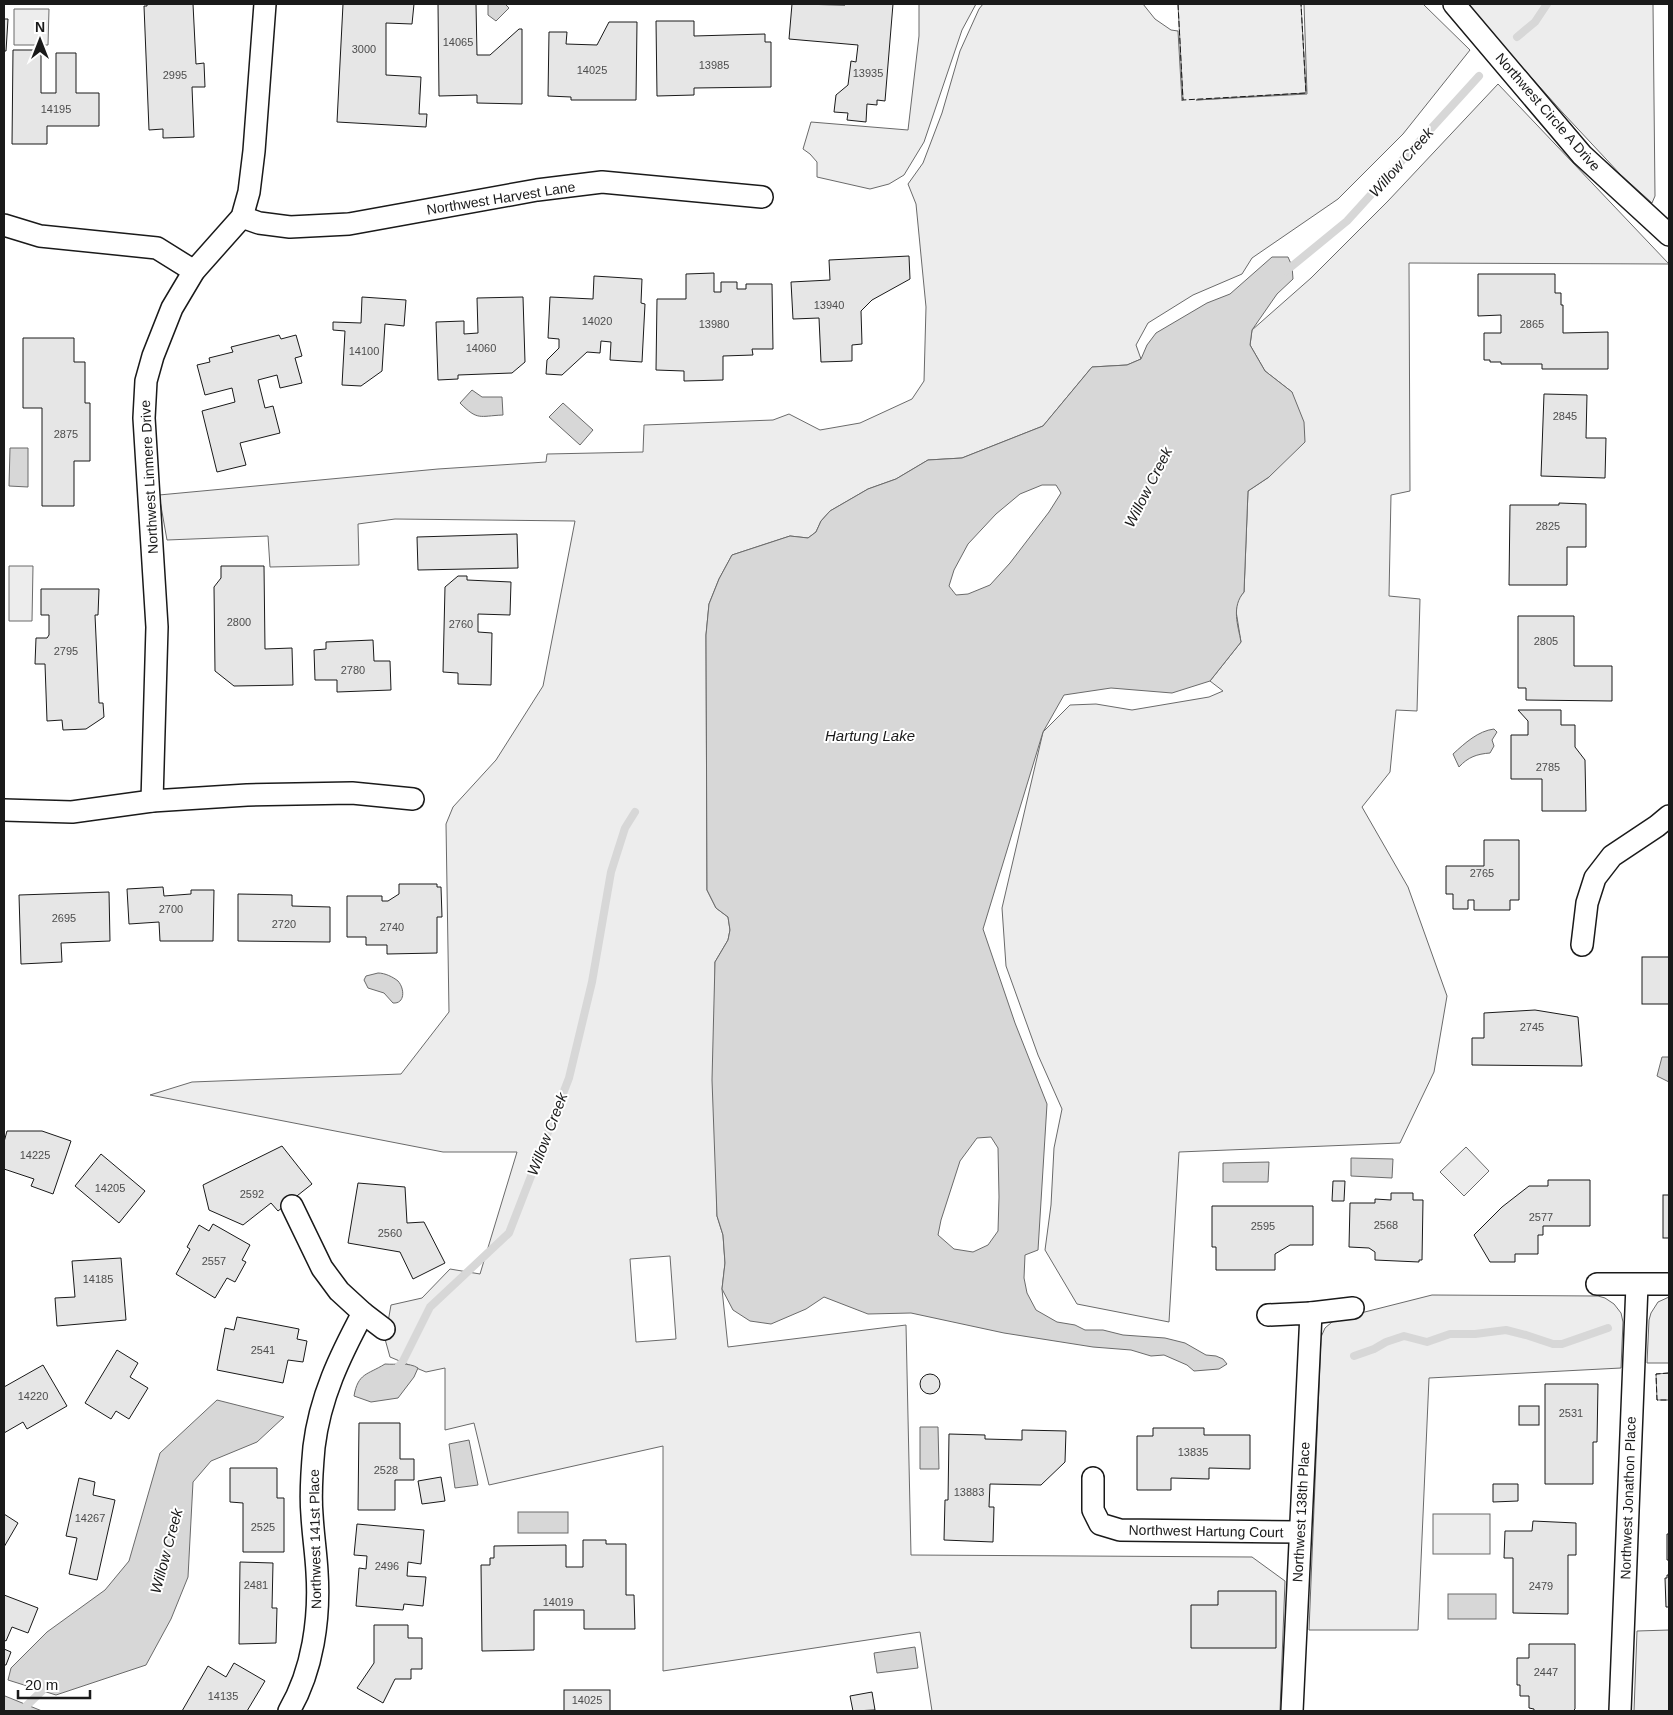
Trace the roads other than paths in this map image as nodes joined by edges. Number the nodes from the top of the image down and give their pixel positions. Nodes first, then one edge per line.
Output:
1 (264, 4) edge
2 (1454, 4) edge
3 (762, 197) dead end
4 (242, 217) junction
5 (4, 225) edge
6 (1669, 235) edge
7 (194, 271) junction
8 (413, 799) dead end
9 (152, 801) junction
10 (4, 810) edge
11 (1669, 816) edge
12 (1582, 944) dead end
13 (292, 1206) dead end
14 (1597, 1284) dead end
15 (1669, 1284) edge
16 (1637, 1285) junction
17 (1353, 1308) dead end
18 (363, 1313) junction
19 (1311, 1313) junction
20 (1268, 1315) dead end
21 (384, 1329) dead end
22 (1093, 1478) dead end
23 (1300, 1532) junction
24 (289, 1711) edge
25 (1292, 1711) edge
26 (1620, 1711) edge

1 - 4 street, Northwest Linmere Drive
2 - 6 street, Northwest Circle A Drive
3 - 4 street, Northwest Harvest Lane
4 - 7 street, Northwest Linmere Drive
5 - 7 street
7 - 9 street, Northwest Linmere Drive
8 - 9 street
9 - 10 street
11 - 12 street
13 - 18 street
14 - 16 street
15 - 16 street
16 - 26 street, Northwest Jonathon Place
17 - 19 street
18 - 21 street
18 - 24 street, Northwest 141st Place
19 - 20 street
19 - 23 street, Northwest 138th Place
22 - 23 street, Northwest Hartung Court
23 - 25 street, Northwest 138th Place

